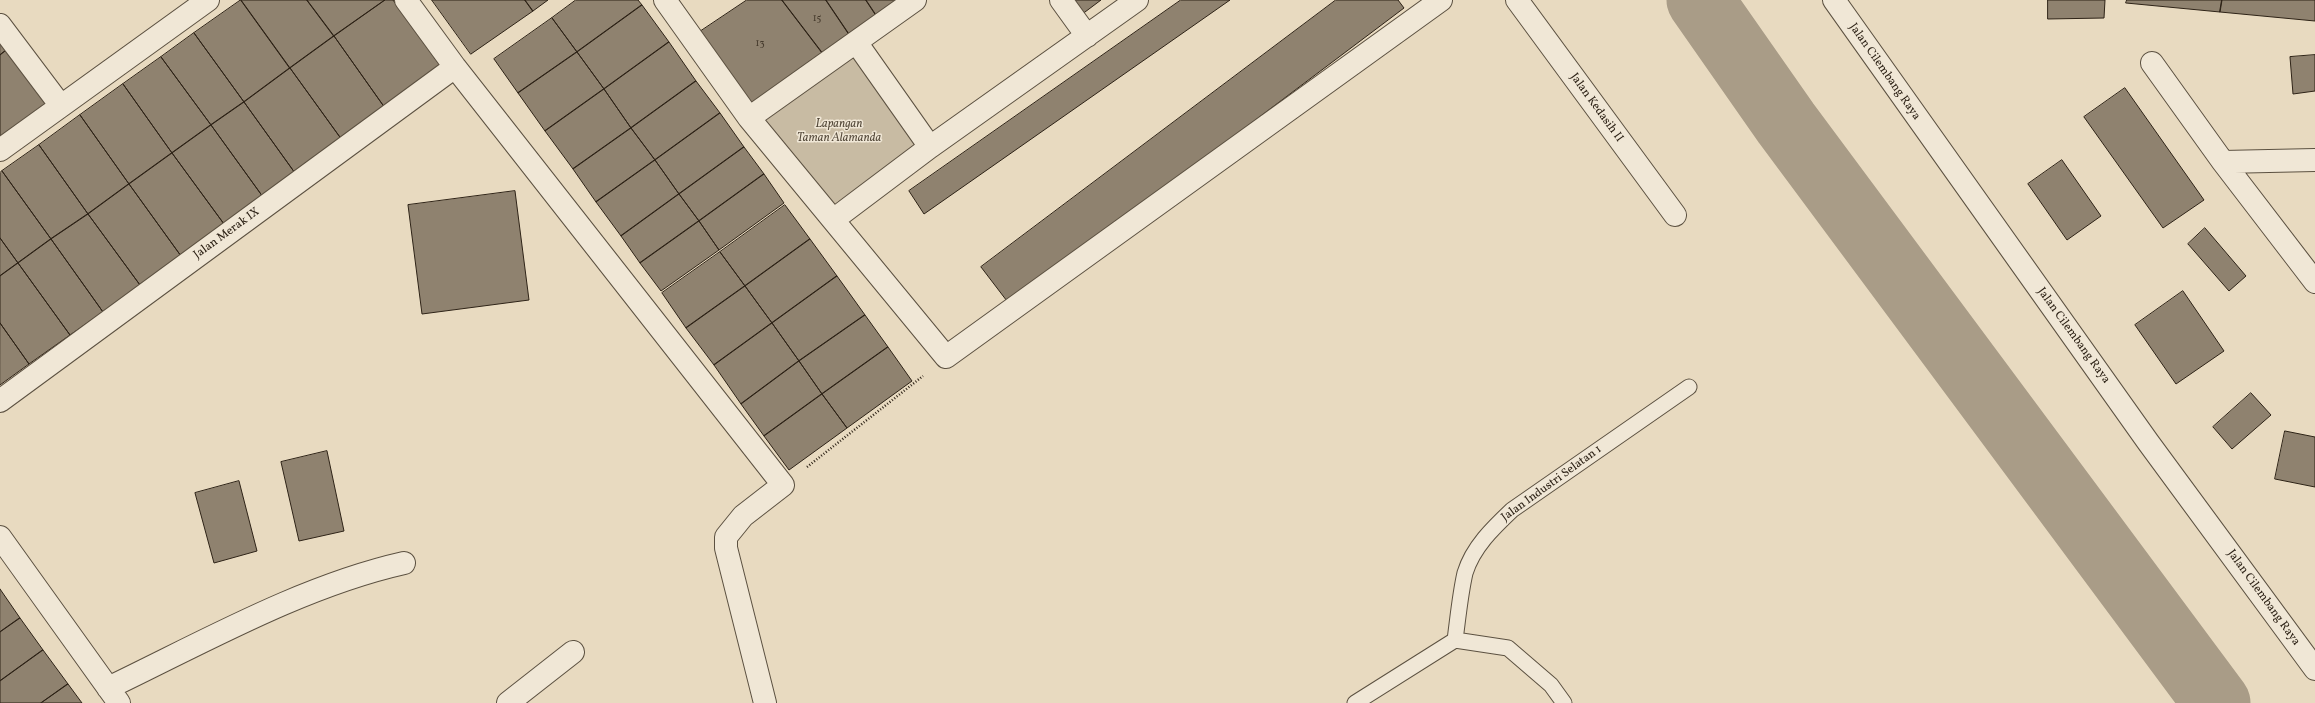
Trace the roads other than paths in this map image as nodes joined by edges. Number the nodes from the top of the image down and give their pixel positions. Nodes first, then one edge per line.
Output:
1 (208, 0) edge
2 (406, 0) edge
3 (665, 0) edge
4 (915, 0) edge
5 (1061, 0) edge
6 (1137, 0) edge
7 (1441, 0) edge
8 (1517, 0) edge
9 (1834, 0) edge
10 (0, 25) edge
11 (1087, 36) junction
12 (856, 42) junction
13 (2152, 63) dead end
14 (454, 67) junction
15 (61, 106) junction
16 (749, 118) junction
17 (930, 147) junction
18 (0, 150) edge
19 (2315, 160) edge
20 (2223, 162) junction
21 (1675, 215) dead end
22 (833, 220) junction
23 (2315, 282) edge
24 (1689, 387) dead end
25 (0, 401) edge
26 (0, 537) edge
27 (404, 563) dead end
28 (1454, 640) junction
29 (573, 652) dead end
30 (2315, 669) edge
31 (114, 696) edge
32 (1358, 702) edge
33 (508, 703) edge
34 (766, 703) edge
35 (1564, 703) edge

1 - 15 street
2 - 14 street
3 - 16 street
4 - 12 street
5 - 11 street
6 - 11 street
7 - 22 street
8 - 21 street, Jalan Kedasih II
9 - 30 street, Jalan Cilembang Raya
10 - 15 street
11 - 17 street
12 - 16 street
12 - 17 street
13 - 20 street
14 - 25 street, Jalan Merak IX
14 - 34 street
15 - 18 street
16 - 22 street
17 - 22 street
19 - 20 street
20 - 23 street
24 - 28 lane, Jalan Industri Selatan 1
26 - 31 street
27 - 31 street
28 - 32 lane
28 - 35 lane
29 - 33 street

